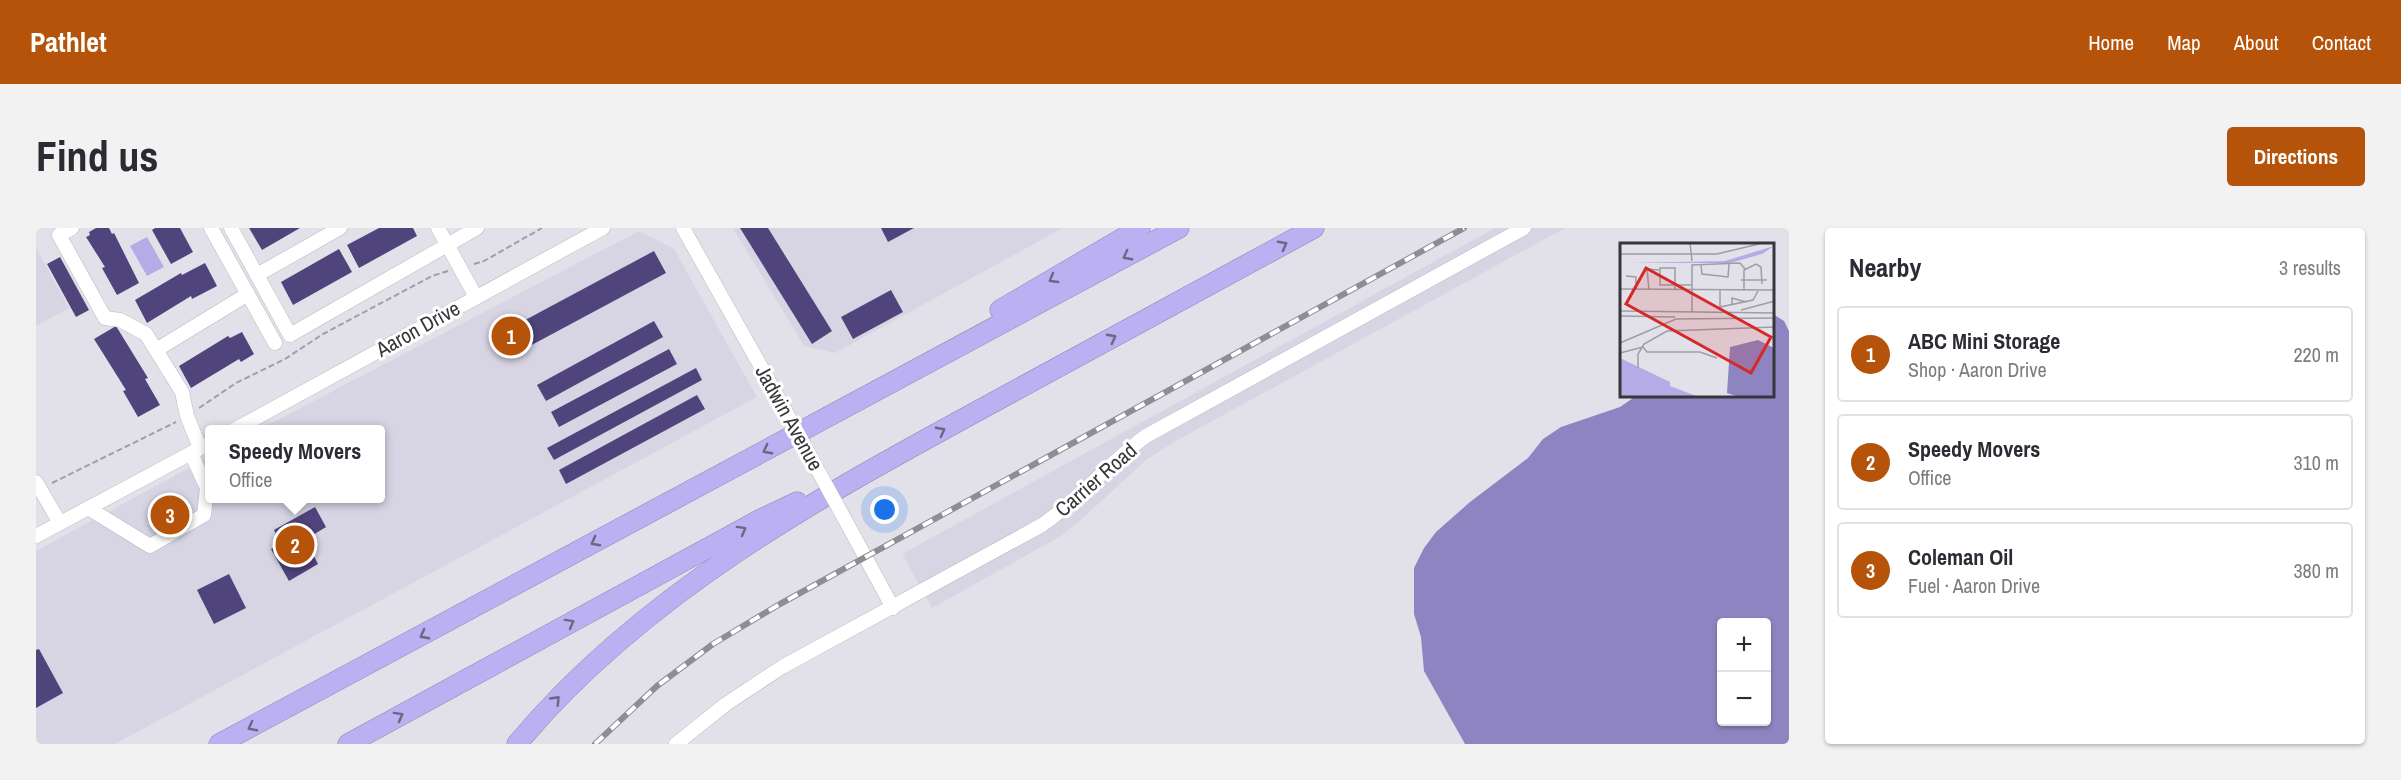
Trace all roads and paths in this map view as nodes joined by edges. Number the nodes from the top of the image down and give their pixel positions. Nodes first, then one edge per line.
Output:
1 (72, 228) edge
2 (211, 228) edge
3 (231, 228) edge
4 (340, 228) edge
5 (438, 228) edge
6 (477, 228) edge
7 (542, 228) edge
8 (603, 228) edge
9 (683, 228) edge
10 (1140, 228) edge
11 (1179, 228) edge
12 (1314, 228) edge
13 (1524, 228) edge
14 (447, 245) junction
15 (460, 268) junction
16 (257, 275) junction
17 (248, 294) junction
18 (477, 297) junction
19 (275, 343) dead end
20 (156, 350) junction
21 (186, 416) junction
22 (819, 422) junction
23 (241, 425) edge
24 (200, 448) edge
25 (889, 459) junction
26 (205, 477) edge
27 (38, 486) edge
28 (205, 503) edge
29 (88, 508) junction
30 (60, 523) junction
31 (36, 536) edge
32 (893, 608) junction
33 (219, 744) edge
34 (348, 744) edge
35 (517, 744) edge
36 (676, 744) edge

1 - 20 street
2 - 17 street
3 - 16 street
4 - 16 street
5 - 14 street
6 - 14 street
7 - 15 path
8 - 18 street, Aaron Drive
9 - 32 street, Jadwin Avenue, bridge
10 -> 22 highway
11 -> 22 highway
25 -> 12 highway
13 - 32 street, Carrier Road
14 - 15 street
14 - 16 street
15 - 18 street
15 - 21 path
17 - 19 street
17 - 20 street
18 - 23 street, Aaron Drive
20 - 21 street
21 - 24 street
21 - 27 path
22 -> 33 highway
24 - 26 street
24 - 29 street
34 -> 25 highway
35 -> 25 highway
27 - 30 street
28 - 29 street
29 - 30 street
30 - 31 street
32 - 36 street, Carrier Road

